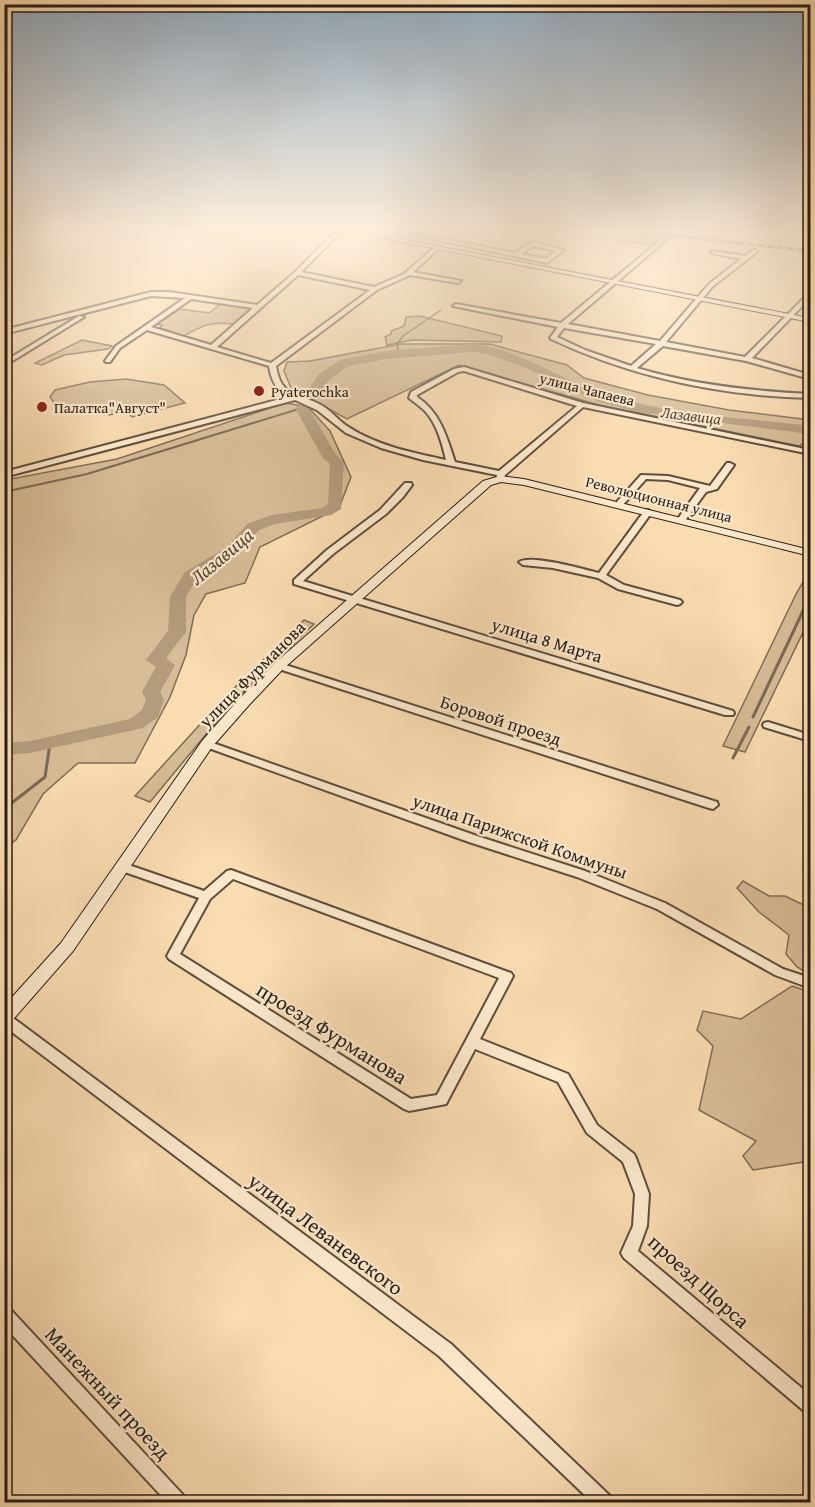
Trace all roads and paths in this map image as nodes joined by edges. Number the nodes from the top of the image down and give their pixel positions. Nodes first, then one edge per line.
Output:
1 (126, 301) edge
2 (185, 301) edge
3 (215, 301) edge
4 (265, 301) edge
5 (358, 301) edge
6 (591, 301) edge
7 (697, 301) edge
8 (717, 301) edge
9 (804, 301) edge
10 (456, 306) dead end
11 (258, 307) junction
12 (86, 313) junction
13 (791, 316) junction
14 (810, 320) edge
15 (562, 326) junction
16 (147, 327) junction
17 (4, 332) edge
18 (661, 344) junction
19 (214, 346) junction
20 (747, 359) junction
21 (108, 361) dead end
22 (7, 362) dead end
23 (273, 365) junction
24 (632, 369) junction
25 (810, 377) edge
26 (810, 396) edge
27 (293, 398) junction
28 (582, 405) junction
29 (810, 452) edge
30 (451, 463) junction
31 (730, 465) dead end
32 (4, 475) edge
33 (500, 477) junction
34 (408, 485) dead end
35 (709, 488) junction
36 (619, 504) junction
37 (648, 512) junction
38 (681, 520) junction
39 (810, 553) edge
40 (523, 561) dead end
41 (601, 576) junction
42 (355, 600) junction
43 (677, 602) dead end
44 (279, 666) junction
45 (729, 713) dead end
46 (768, 725) dead end
47 (810, 738) edge
48 (207, 744) junction
49 (713, 805) dead end
50 (123, 867) junction
51 (206, 896) junction
52 (810, 983) edge
53 (4, 1019) edge
54 (472, 1042) junction
55 (4, 1314) edge
56 (810, 1405) edge
57 (178, 1503) edge
58 (604, 1503) edge

1 - 12 street
2 - 16 street
3 - 11 street
4 - 11 street
5 - 23 street
6 - 15 street
7 - 18 street
8 - 13 main road
9 - 13 street
10 - 15 street
11 - 19 street
12 - 17 street
12 - 22 street
13 - 14 main road
13 - 20 street
15 - 18 street
15 - 24 street
16 - 19 street
16 - 21 street
18 - 20 street
18 - 24 street
19 - 23 street
20 - 25 street
23 - 27 street
24 - 26 street
27 - 30 street
27 - 32 street
28 - 29 street, улица Чапаева
28 - 30 street, улица Чапаева
28 - 33 street, улица Фурманова
30 - 33 street
31 - 35 street
33 - 36 main road, Революционная улица
33 - 42 main road, улица Фурманова
34 - 42 street, улица 8 Марта
35 - 36 street
35 - 38 street
36 - 37 main road, Революционная улица
37 - 38 main road, Революционная улица
37 - 41 street
38 - 39 main road, Революционная улица
40 - 41 street
41 - 43 street
42 - 44 main road, улица Фурманова
42 - 45 street, улица 8 Марта
44 - 48 main road, улица Фурманова
44 - 49 street, Боровой проезд
46 - 47 street
48 - 50 main road, улица Фурманова
48 - 52 street, улица Парижской Коммуны
50 - 51 street
50 - 53 main road, улица Фурманова
51 - 54 street, проезд Фурманова
51 - 54 street, проезд Фурманова
53 - 58 street, улица Леваневского
54 - 56 street, проезд Щорса
55 - 57 street, Манежный проезд

